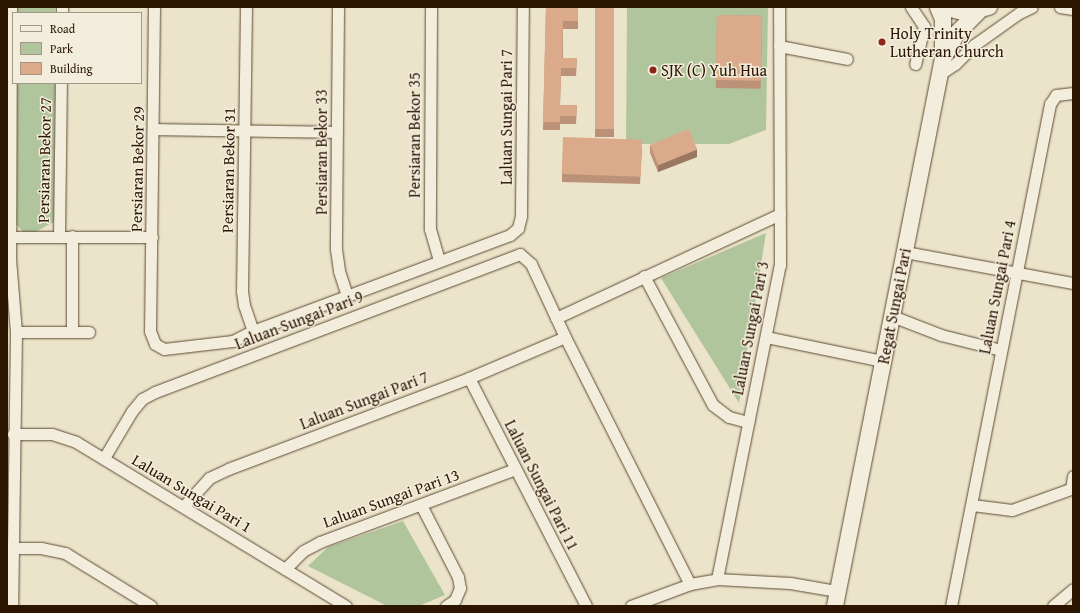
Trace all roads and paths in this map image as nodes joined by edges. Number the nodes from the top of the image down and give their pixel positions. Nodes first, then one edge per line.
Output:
1 (11, 7) edge
2 (154, 7) edge
3 (246, 7) edge
4 (338, 7) edge
5 (431, 7) edge
6 (523, 7) edge
7 (779, 7) edge
8 (911, 7) edge
9 (938, 7) edge
10 (944, 7) edge
11 (1032, 7) edge
12 (1060, 7) edge
13 (1073, 9) edge
14 (984, 10) edge
15 (779, 46) junction
16 (847, 59) dead end
17 (915, 64) dead end
18 (942, 66) junction
19 (61, 84) edge
20 (1073, 93) edge
21 (9, 128) edge
22 (154, 128) junction
23 (245, 130) junction
24 (337, 132) junction
25 (780, 214) junction
26 (72, 236) junction
27 (10, 237) junction
28 (59, 237) junction
29 (152, 237) junction
30 (905, 252) junction
31 (440, 261) junction
32 (1015, 273) junction
33 (644, 276) junction
34 (9, 283) edge
35 (1073, 283) edge
36 (347, 296) junction
37 (892, 316) junction
38 (556, 318) junction
39 (253, 331) junction
40 (16, 332) junction
41 (72, 332) junction
42 (89, 332) dead end
43 (565, 337) junction
44 (766, 337) junction
45 (1001, 350) junction
46 (883, 361) junction
47 (469, 378) junction
48 (11, 384) edge
49 (748, 422) junction
50 (13, 434) junction
51 (104, 458) junction
52 (516, 469) junction
53 (1073, 476) edge
54 (1072, 488) edge
55 (420, 505) junction
56 (972, 505) junction
57 (184, 506) junction
58 (12, 548) junction
59 (10, 568) edge
60 (284, 569) junction
61 (717, 579) junction
62 (690, 584) junction
63 (1073, 589) edge
64 (836, 599) edge
65 (12, 606) edge
66 (150, 606) edge
67 (346, 606) edge
68 (446, 606) edge
69 (586, 606) edge
70 (631, 606) edge
71 (951, 606) edge
72 (1053, 606) edge

1 - 21 street
2 - 22 street, Persiaran Bekor 29
3 - 23 street, Persiaran Bekor 31
4 - 24 street, Persiaran Bekor 33
5 - 31 street, Persiaran Bekor 35
6 - 31 street, Laluan Sungai Pari 7
7 - 15 street, Laluan Sungai Pari 3
8 - 17 street
9 - 18 main road, Regat Sungai Pari
10 - 14 main road
11 - 18 street
12 - 13 street
14 - 18 main road
15 - 16 street
15 - 25 street, Laluan Sungai Pari 3
18 - 30 main road, Regat Sungai Pari
19 - 28 street, Persiaran Bekor 27
20 - 32 street, Laluan Sungai Pari 4
21 - 27 street
22 - 23 street
22 - 29 street, Persiaran Bekor 29
23 - 24 street
23 - 39 street, Persiaran Bekor 31
24 - 36 street, Persiaran Bekor 33
25 - 33 street
25 - 44 street, Laluan Sungai Pari 3
26 - 28 street
26 - 29 street
26 - 41 street
27 - 28 street
27 - 34 street
29 - 39 street, Persiaran Bekor 29
30 - 32 street
30 - 37 main road, Regat Sungai Pari
31 - 36 street
32 - 35 street
32 - 45 street, Laluan Sungai Pari 4
33 - 38 street
33 - 49 street
34 - 40 street
36 - 39 street
37 - 45 street
37 - 46 main road, Regat Sungai Pari
38 - 43 street
38 - 51 street, Laluan Sungai Pari 9
40 - 41 street
40 - 48 street
41 - 42 street
43 - 47 street, Laluan Sungai Pari 7
43 - 62 street
44 - 46 street
44 - 49 street, Laluan Sungai Pari 3
45 - 56 street, Laluan Sungai Pari 4
46 - 64 main road, Regat Sungai Pari
47 - 52 street, Laluan Sungai Pari 11
47 - 57 street, Laluan Sungai Pari 7
48 - 50 street
49 - 61 street, Laluan Sungai Pari 3
50 - 51 street, Laluan Sungai Pari 1
50 - 58 street
51 - 57 street, Laluan Sungai Pari 1
52 - 55 street, Laluan Sungai Pari 13
52 - 69 street, Laluan Sungai Pari 11
53 - 54 street
54 - 56 street
55 - 60 street, Laluan Sungai Pari 13
55 - 68 street
56 - 71 street, Laluan Sungai Pari 4
57 - 60 street, Laluan Sungai Pari 1
58 - 59 street
58 - 66 street
59 - 65 street
60 - 67 street, Laluan Sungai Pari 1
61 - 62 street
61 - 64 street
62 - 70 street
63 - 72 street

